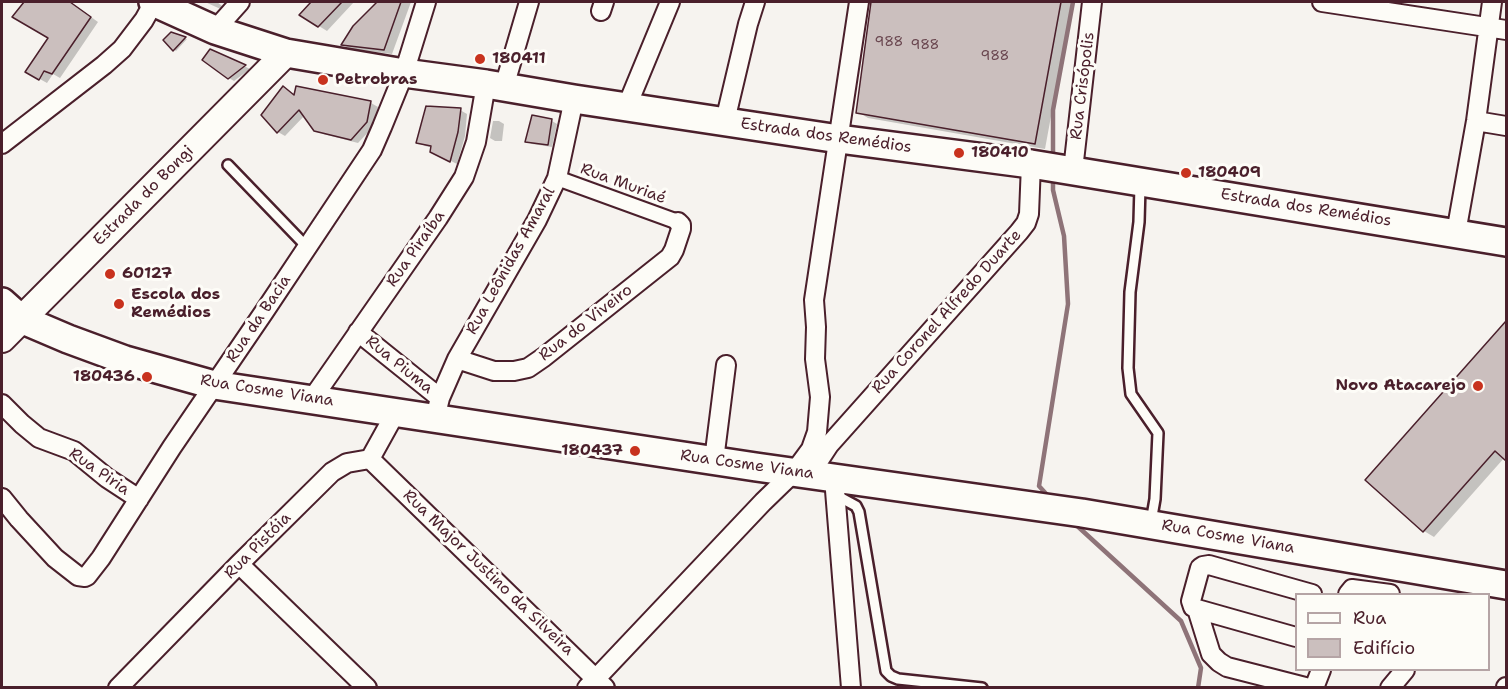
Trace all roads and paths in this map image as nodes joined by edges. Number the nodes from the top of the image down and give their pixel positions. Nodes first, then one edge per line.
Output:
1 (154, 2) edge
2 (240, 2) edge
3 (426, 2) edge
4 (530, 2) edge
5 (670, 2) edge
6 (755, 2) edge
7 (860, 2) edge
8 (1092, 2) edge
9 (1322, 2) edge
10 (1492, 2) edge
11 (1498, 28) edge
12 (215, 30) junction
13 (286, 53) junction
14 (404, 73) junction
15 (495, 85) junction
16 (574, 99) junction
17 (627, 106) junction
18 (725, 121) junction
19 (1476, 122) junction
20 (1506, 126) edge
21 (839, 139) junction
22 (2, 144) edge
23 (228, 165) dead end
24 (1037, 165) junction
25 (1071, 170) junction
26 (557, 178) junction
27 (1140, 181) junction
28 (678, 222) joint
29 (1456, 232) junction
30 (1506, 242) edge
31 (307, 247) junction
32 (11, 310) edge
33 (358, 332) junction
34 (2, 339) edge
35 (457, 359) junction
36 (726, 365) dead end
37 (214, 385) junction
38 (312, 399) junction
39 (2, 404) edge
40 (438, 408) junction
41 (396, 412) junction
42 (823, 438) junction
43 (370, 459) junction
44 (714, 460) junction
45 (818, 480) junction
46 (2, 498) edge
47 (139, 500) junction
48 (1151, 524) junction
49 (239, 564) junction
50 (1506, 585) edge
51 (1308, 593) edge
52 (1349, 593) edge
53 (1382, 593) edge
54 (1197, 609) junction
55 (1295, 637) edge
56 (1321, 671) edge
57 (1403, 671) edge
58 (596, 684) edge
59 (123, 686) edge
60 (367, 687) edge
61 (851, 687) edge
62 (982, 687) edge
63 (1309, 687) edge
64 (1314, 687) edge
65 (1390, 687) edge

1 - 12 main road, Estrada dos Remédios
1 - 22 street
2 - 12 street
3 - 14 street, Rua da Bacia
4 - 15 street, Rua Piraíba
5 - 17 street
6 - 18 street
7 - 21 street
8 - 25 street, Rua Crisópolis
9 - 11 street
10 - 11 street
11 - 19 street
12 - 13 main road, Estrada dos Remédios
13 - 14 main road, Estrada dos Remédios
13 - 32 main road, Estrada do Bongi
14 - 15 main road, Estrada dos Remédios
14 - 31 street, Rua da Bacia
15 - 16 main road, Estrada dos Remédios
15 - 33 street, Rua Piraíba
16 - 17 main road, Estrada dos Remédios
16 - 26 street, Rua Leônidas Amaral
17 - 18 main road, Estrada dos Remédios
18 - 21 main road, Estrada dos Remédios
19 - 20 street
19 - 29 street
21 - 24 main road, Estrada dos Remédios
21 - 42 street
23 - 31 lane
24 - 25 main road, Estrada dos Remédios
24 - 42 street, Rua Coronel Alfredo Duarte
25 - 27 main road, Estrada dos Remédios
26 - 28 street, Rua Muriaé
26 - 35 street, Rua Leônidas Amaral
27 - 29 main road, Estrada dos Remédios
27 - 48 lane
28 - 35 street, Rua do Viveiro
29 - 30 main road, Estrada dos Remédios
31 - 37 street, Rua da Bacia
32 - 34 main road, Estrada do Bongi
32 - 37 main road, Rua Cosme Viana
33 - 38 street, Rua Piraíba
33 - 40 street, Rua Piuma
35 - 40 street, Rua Leônidas Amaral
36 - 44 street
37 - 38 main road, Rua Cosme Viana
37 - 47 street, Rua da Bacia
38 - 41 main road, Rua Cosme Viana
39 - 47 street, Rua Piria
40 - 41 main road, Rua Cosme Viana
40 - 44 main road, Rua Cosme Viana
41 - 43 street
42 - 45 street, Rua Coronel Alfredo Duarte
43 - 49 street, Rua Pistóia
43 - 58 street, Rua Major Justino da Silveira
44 - 45 main road, Rua Cosme Viana
45 - 48 main road, Rua Cosme Viana
45 - 58 street, Rua Coronel Alfredo Duarte
45 - 61 street
45 - 62 lane
46 - 47 street, Rua da Bacia
48 - 50 main road, Rua Cosme Viana
49 - 59 street, Rua Pistóia
49 - 60 street
51 - 54 street
52 - 53 street
54 - 55 street
54 - 63 street
56 - 64 street
57 - 65 street

